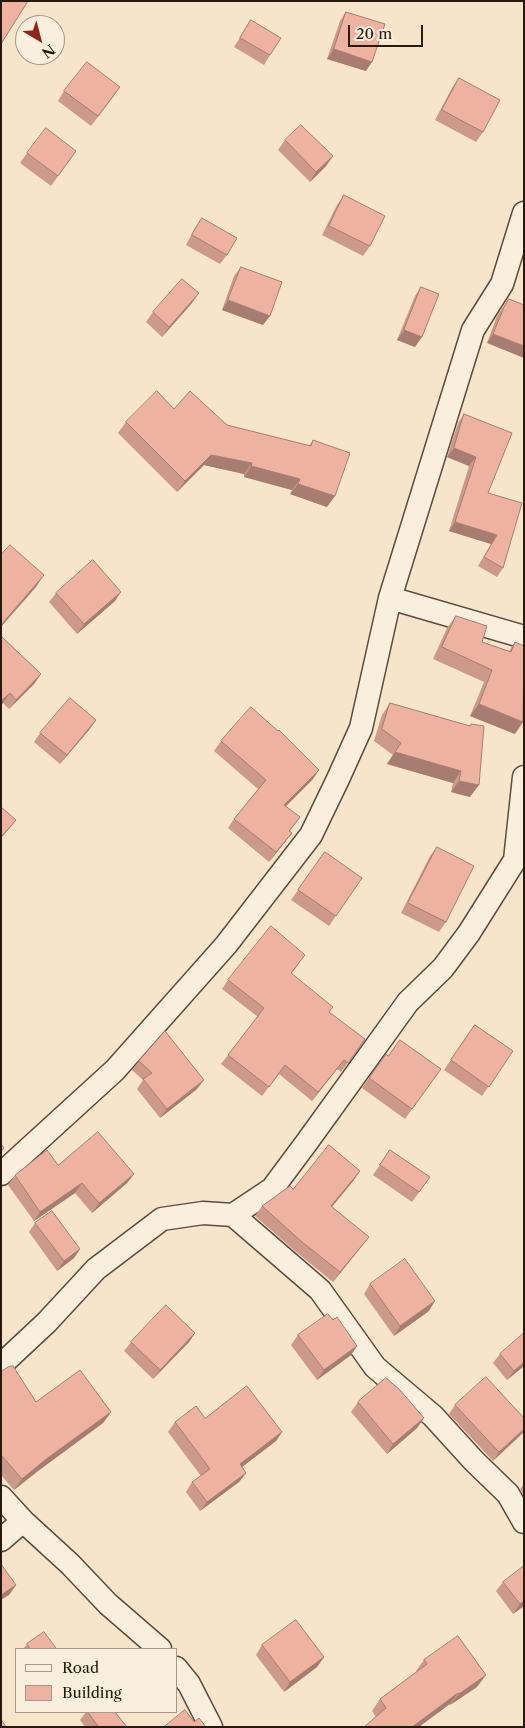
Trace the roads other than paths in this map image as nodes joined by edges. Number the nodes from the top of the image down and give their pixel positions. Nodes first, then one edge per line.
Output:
1 (524, 213) edge
2 (524, 275) edge
3 (502, 284) junction
4 (390, 598) junction
5 (524, 637) edge
6 (524, 777) edge
7 (1, 1174) edge
8 (233, 1215) junction
9 (1, 1365) edge
10 (1, 1497) edge
11 (23, 1521) junction
12 (524, 1522) edge
13 (1, 1540) edge
14 (159, 1648) edge
15 (178, 1670) edge
16 (211, 1727) edge

1 - 3 street
2 - 3 street
3 - 4 street
4 - 5 street
4 - 7 street
6 - 8 street
8 - 9 street
8 - 12 street
10 - 11 street
11 - 13 street
11 - 14 street
15 - 16 street

